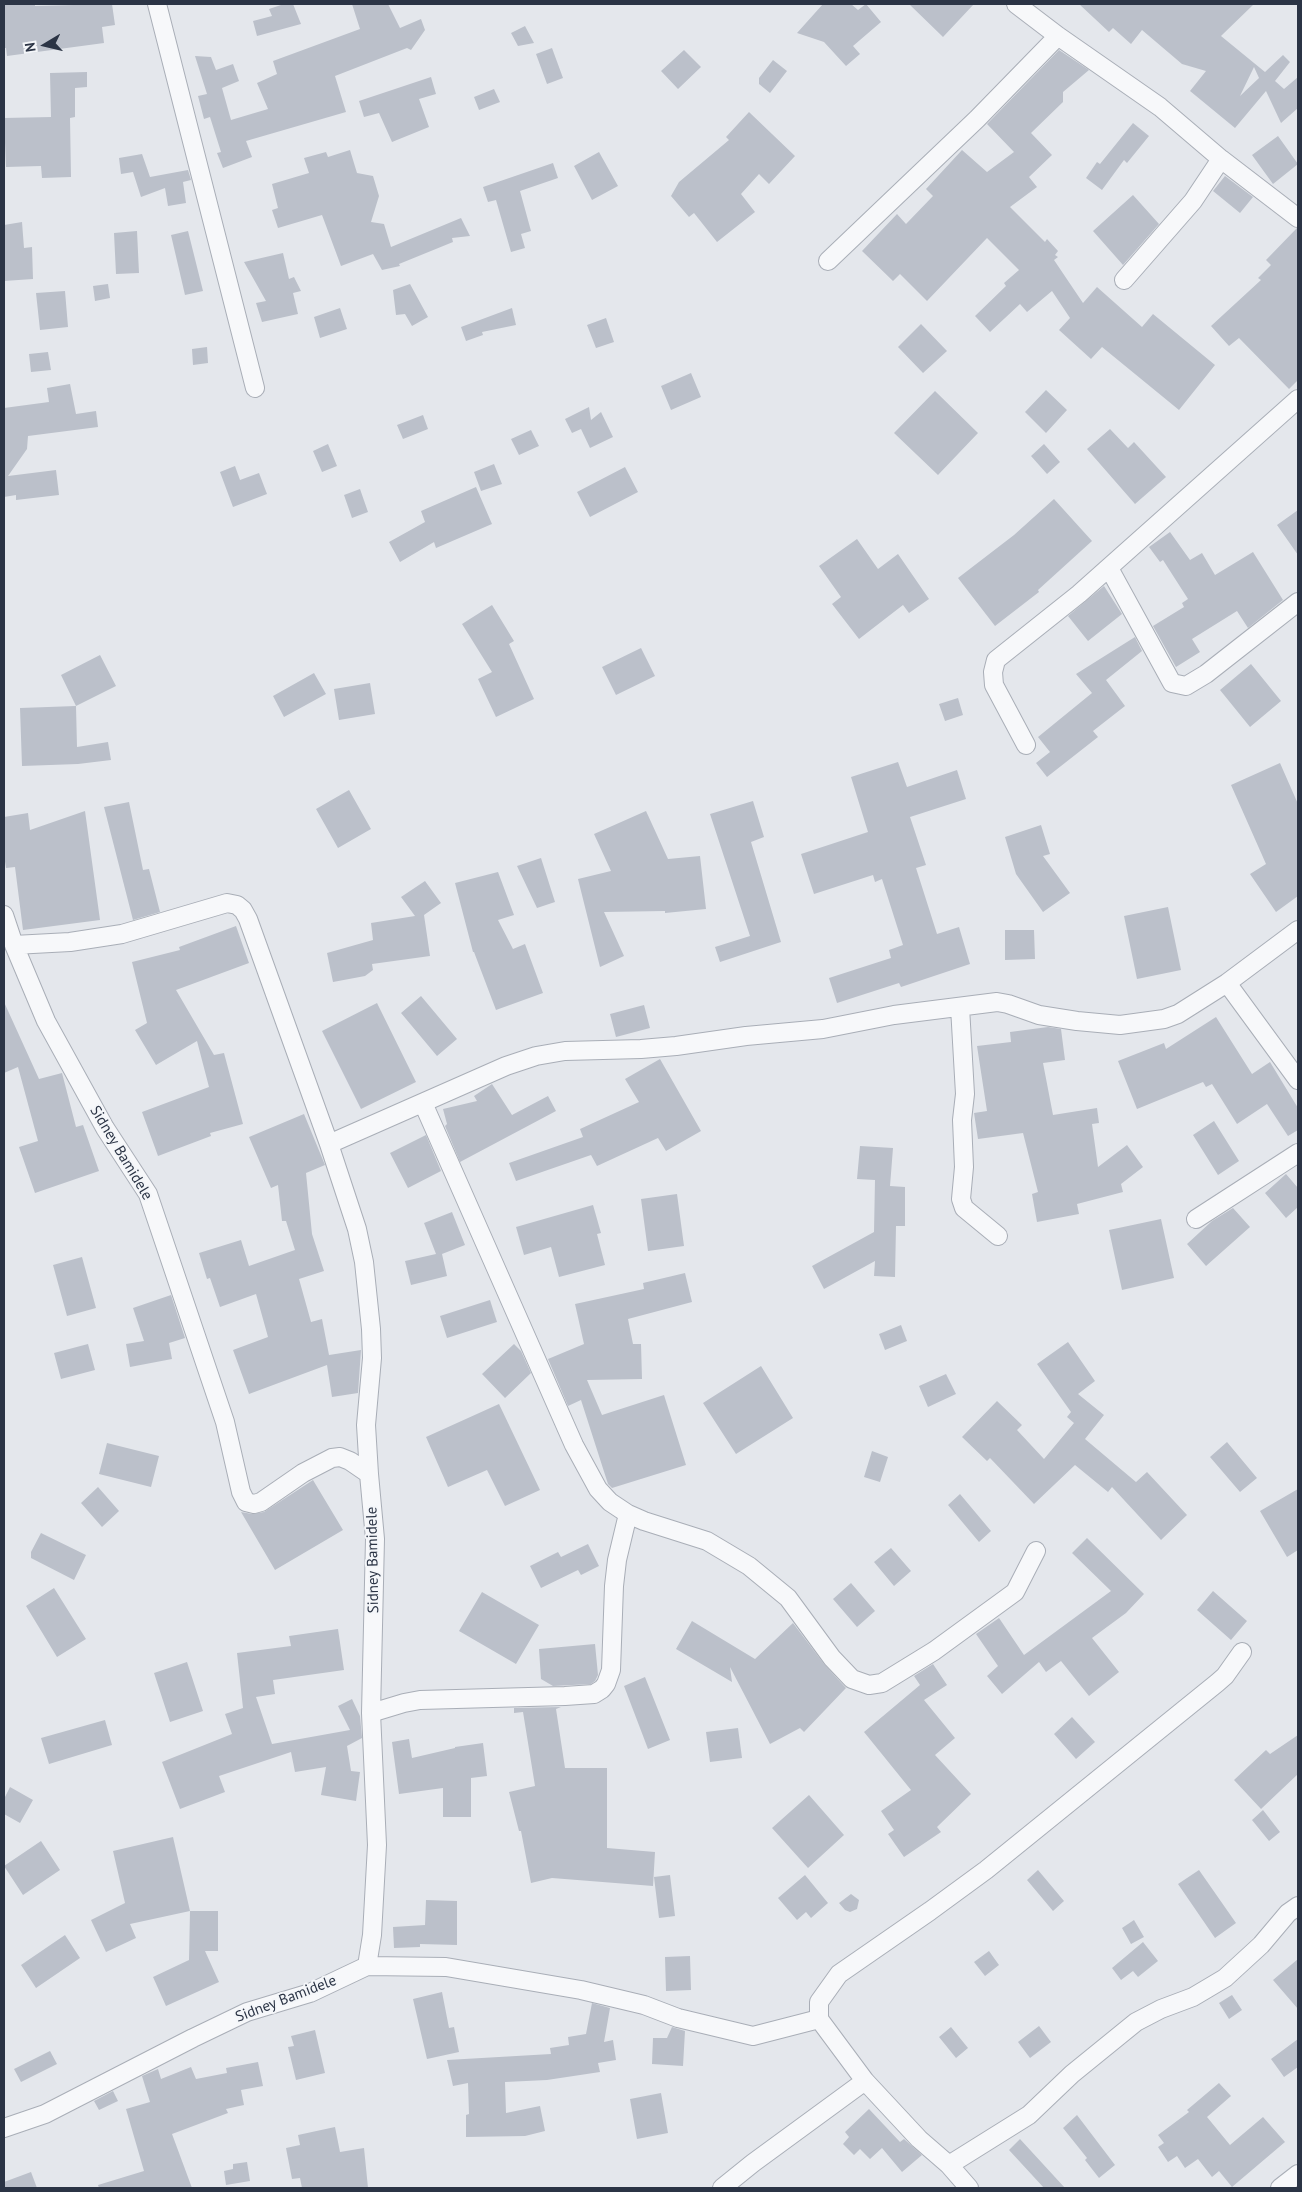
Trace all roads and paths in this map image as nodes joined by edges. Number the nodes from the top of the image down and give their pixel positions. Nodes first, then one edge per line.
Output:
1 (157, 4) edge
2 (1016, 4) edge
3 (1058, 36) junction
4 (1221, 159) junction
5 (1298, 218) edge
6 (828, 261) dead end
7 (1124, 280) dead end
8 (255, 388) dead end
9 (1298, 398) edge
10 (1109, 568) junction
11 (1298, 602) edge
12 (1026, 744) dead end
13 (4, 915) edge
14 (1298, 930) edge
15 (14, 945) junction
16 (1226, 983) junction
17 (960, 1007) junction
18 (1298, 1080) edge
19 (423, 1103) junction
20 (329, 1144) junction
21 (1298, 1153) edge
22 (1196, 1219) dead end
23 (998, 1236) dead end
24 (369, 1474) junction
25 (628, 1514) junction
26 (1036, 1551) dead end
27 (1242, 1652) dead end
28 (371, 1714) junction
29 (1298, 1906) edge
30 (367, 1966) junction
31 (819, 2019) junction
32 (865, 2080) junction
33 (4, 2128) edge
34 (950, 2165) junction
35 (1298, 2174) edge
36 (722, 2188) edge
37 (969, 2188) edge
38 (1280, 2188) edge

1 - 8 street
2 - 3 street
3 - 4 street
3 - 6 street
4 - 5 street
4 - 7 street
9 - 10 street
10 - 11 street
10 - 12 street
13 - 15 street, Sidney Bamidele
14 - 16 street
15 - 20 street
15 - 24 street, Sidney Bamidele
16 - 17 street
16 - 18 street
17 - 19 street
17 - 23 street
19 - 20 street
19 - 25 street
20 - 24 street
21 - 22 street
24 - 28 street, Sidney Bamidele
25 - 26 street
25 - 28 street
27 - 31 street
28 - 30 street, Sidney Bamidele
29 - 34 street
30 - 31 street
30 - 33 street, Sidney Bamidele
31 - 32 street
32 - 34 street
32 - 36 street
34 - 37 street
35 - 38 street

